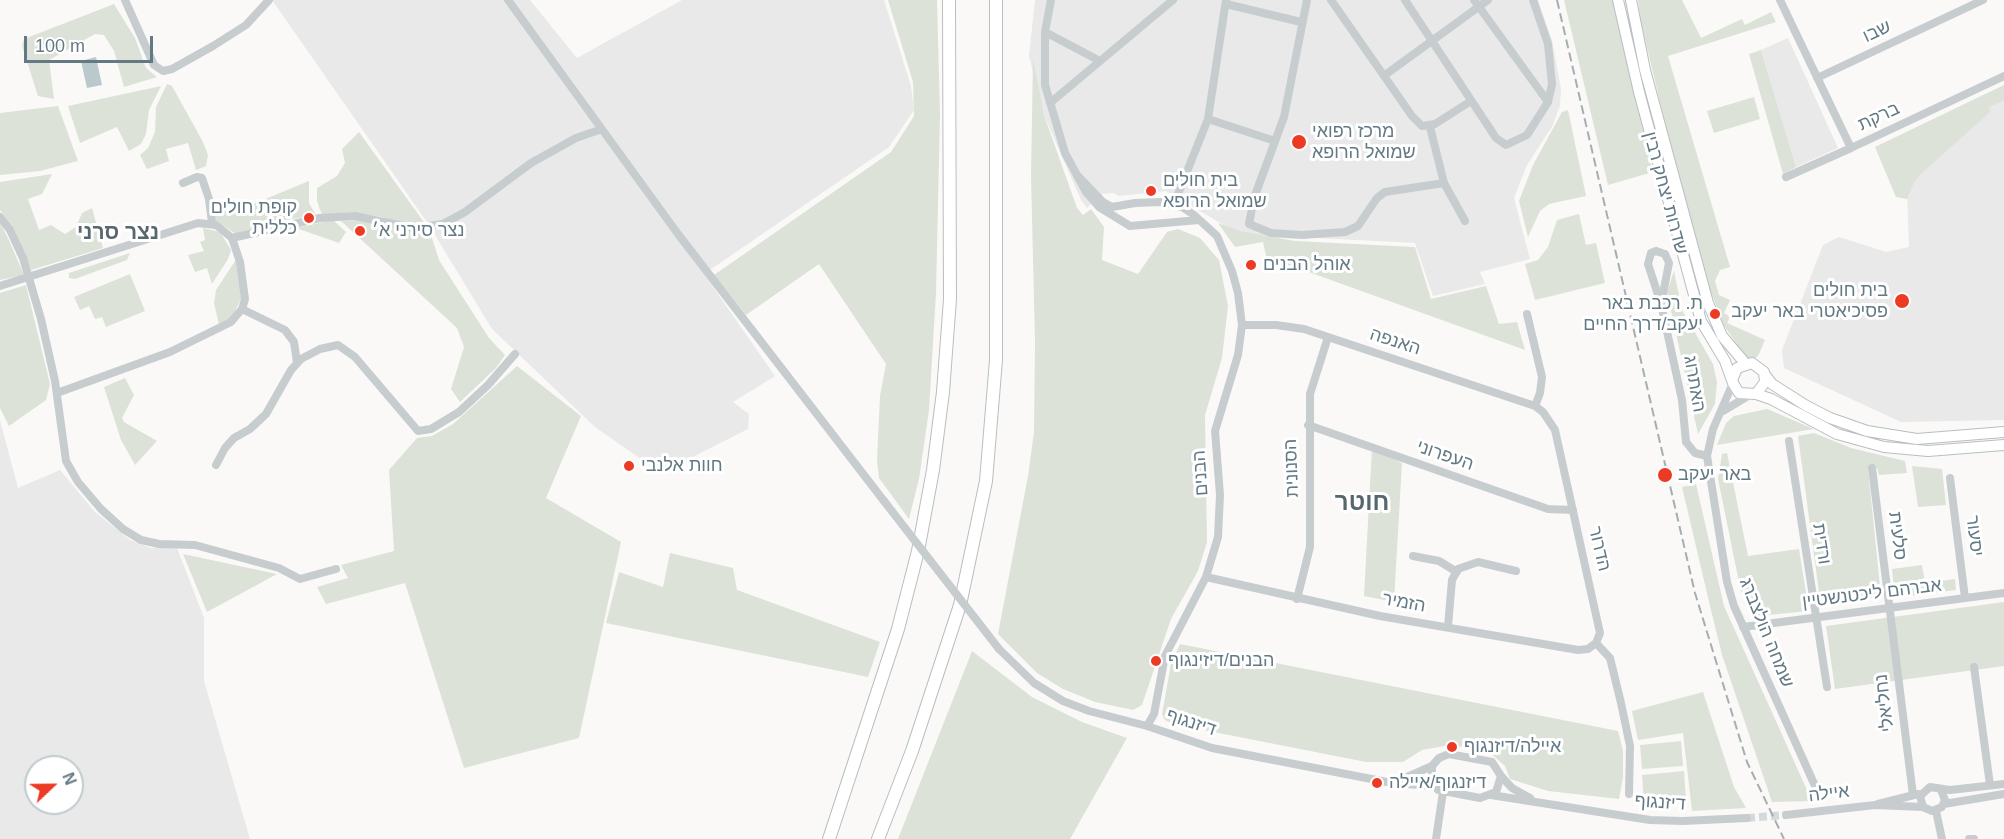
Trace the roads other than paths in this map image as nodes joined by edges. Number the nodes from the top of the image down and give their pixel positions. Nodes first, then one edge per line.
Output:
1 (125, 0) edge
2 (269, 0) edge
3 (508, 0) edge
4 (950, 0) edge
5 (996, 0) edge
6 (1051, 0) edge
7 (1173, 0) edge
8 (1306, 0) edge
9 (1331, 0) edge
10 (1405, 0) edge
11 (1488, 0) edge
12 (1533, 0) edge
13 (1618, 0) edge
14 (1631, 0) edge
15 (1780, 0) edge
16 (1983, 0) edge
17 (1226, 2) edge
18 (1477, 3) edge
19 (1301, 22) junction
20 (1045, 32) junction
21 (1432, 41) junction
22 (1100, 61) junction
23 (1385, 75) junction
24 (2004, 76) edge
25 (1817, 78) junction
26 (1471, 101) junction
27 (1548, 102) junction
28 (1050, 103) junction
29 (1208, 119) junction
30 (1430, 127) junction
31 (602, 129) junction
32 (1275, 141) junction
33 (1851, 148) junction
34 (1786, 177) dead end
35 (183, 183) dead end
36 (1444, 183) junction
37 (1096, 199) junction
38 (1174, 204) junction
39 (0, 217) edge
40 (1198, 220) junction
41 (1465, 221) dead end
42 (212, 224) junction
43 (232, 238) junction
44 (29, 279) junction
45 (0, 286) edge
46 (1660, 304) junction
47 (242, 309) junction
48 (1527, 314) dead end
49 (1242, 326) junction
50 (1328, 338) junction
51 (515, 354) dead end
52 (297, 363) junction
53 (1745, 363) junction
54 (1765, 375) junction
55 (1733, 381) junction
56 (57, 393) junction
57 (1752, 395) junction
58 (1534, 406) junction
59 (1720, 414) junction
60 (1308, 425) junction
61 (2004, 432) edge
62 (1789, 441) dead end
63 (2004, 445) edge
64 (1707, 456) junction
65 (216, 465) dead end
66 (1872, 468) dead end
67 (1950, 478) dead end
68 (1573, 510) junction
69 (1413, 556) dead end
70 (336, 569) dead end
71 (1516, 571) dead end
72 (1457, 572) junction
73 (1206, 577) junction
74 (2004, 593) edge
75 (1965, 598) junction
76 (1297, 599) junction
77 (1890, 608) junction
78 (1816, 618) junction
79 (1448, 627) junction
80 (1743, 627) junction
81 (1596, 643) junction
82 (1974, 667) dead end
83 (1827, 687) dead end
84 (1147, 726) junction
85 (1432, 766) junction
86 (1501, 776) junction
87 (1392, 783) junction
88 (2004, 784) edge
89 (1990, 785) junction
90 (1434, 786) junction
91 (1816, 788) dead end
92 (1941, 790) junction
93 (1443, 792) junction
94 (1629, 794) dead end
95 (1917, 794) junction
96 (2004, 794) edge
97 (1491, 795) junction
98 (1536, 801) junction
99 (1944, 804) junction
100 (1875, 805) junction
101 (1923, 807) junction
102 (1936, 811) junction
103 (1786, 815) tunnel mouth
104 (1747, 818) tunnel mouth
105 (829, 839) edge
106 (878, 839) edge
107 (1436, 839) edge
108 (1942, 839) edge
109 (1969, 839) edge
110 (1974, 839) edge

1 - 2 street
3 - 31 street, דיזנגוף
4 - 105 highway
5 - 106 highway
6 - 20 street
7 - 22 street
8 - 19 street
9 - 23 street
10 - 21 street
11 - 18 street
12 - 27 street
13 - 55 main road, שדרות יצחק רבין
14 - 53 main road, שדרות יצחק רבין
15 - 25 street, ברקת
16 - 25 street, שבו
17 - 19 street
17 - 29 street
18 - 21 street
18 - 27 street
19 - 32 street
20 - 22 street
20 - 28 street
21 - 23 street
21 - 26 street
22 - 28 street
23 - 30 street
24 - 33 street, ברקת
25 - 33 street, ברקת
26 - 27 street
26 - 30 street
28 - 37 street
29 - 32 street
29 - 38 street
30 - 36 street
31 - 43 street
31 - 84 street, דיזנגוף, bridge
32 - 36 street
33 - 34 street
35 - 42 street
36 - 41 street
37 - 38 street
37 - 40 street
38 - 40 street, הבנים
39 - 44 street
40 - 49 street, הבנים
42 - 43 street
42 - 44 street
43 - 47 street
44 - 45 street
44 - 56 street
46 - 46 street, האתרוג
46 - 64 street, האתרוג
47 - 52 street
47 - 56 street
48 - 58 street
49 - 50 street, האנפה
49 - 73 street, הבנים
50 - 58 street, האנפה
50 - 60 street, הסנונית
51 - 52 street
52 - 65 street
53 - 54 main road
53 - 55 main road
54 - 57 main road
54 - 61 main road
55 - 57 main road
55 - 59 street, שמחה הולצברג
56 - 70 street
57 - 59 street
57 - 63 main road
58 - 68 street, הדרור
59 - 64 street, שמחה הולצברג
60 - 68 street, העפרוני
60 - 76 street, הסנונית
62 - 78 street, ורדית
64 - 80 street, שמחה הולצברג
66 - 77 street, סלעית
67 - 75 street, יסעור
68 - 81 street, הדרור
69 - 72 street
71 - 72 street
72 - 79 street
73 - 76 street, הזמיר
73 - 84 street, הבנים
74 - 75 street, אברהם ליכטנשטיין
75 - 77 street, אברהם ליכטנשטיין
76 - 79 street, הזמיר
77 - 78 street, אברהם ליכטנשטיין
77 - 95 street, נחליאלי
78 - 80 street, אברהם ליכטנשטיין
78 - 83 street, ורדית
79 - 81 street, הזמיר
80 - 91 street, שמחה הולצברג
81 - 94 street
82 - 89 street
84 - 87 street, דיזנגוף
85 - 86 street, דיזנגוף
85 - 87 street
85 - 90 street
86 - 97 street
86 - 98 street, דיזנגוף
87 - 90 street, דיזנגוף
88 - 89 street
89 - 92 street
90 - 93 street
92 - 95 street
92 - 99 street
93 - 97 street, דיזנגוף
93 - 107 street
95 - 100 street, איילה
95 - 101 street
96 - 99 street
97 - 98 street, דיזנגוף
98 - 104 street, דיזנגוף
99 - 102 street
100 - 101 street, איילה
100 - 103 street, איילה
101 - 102 street
102 - 108 street
109 - 110 street

